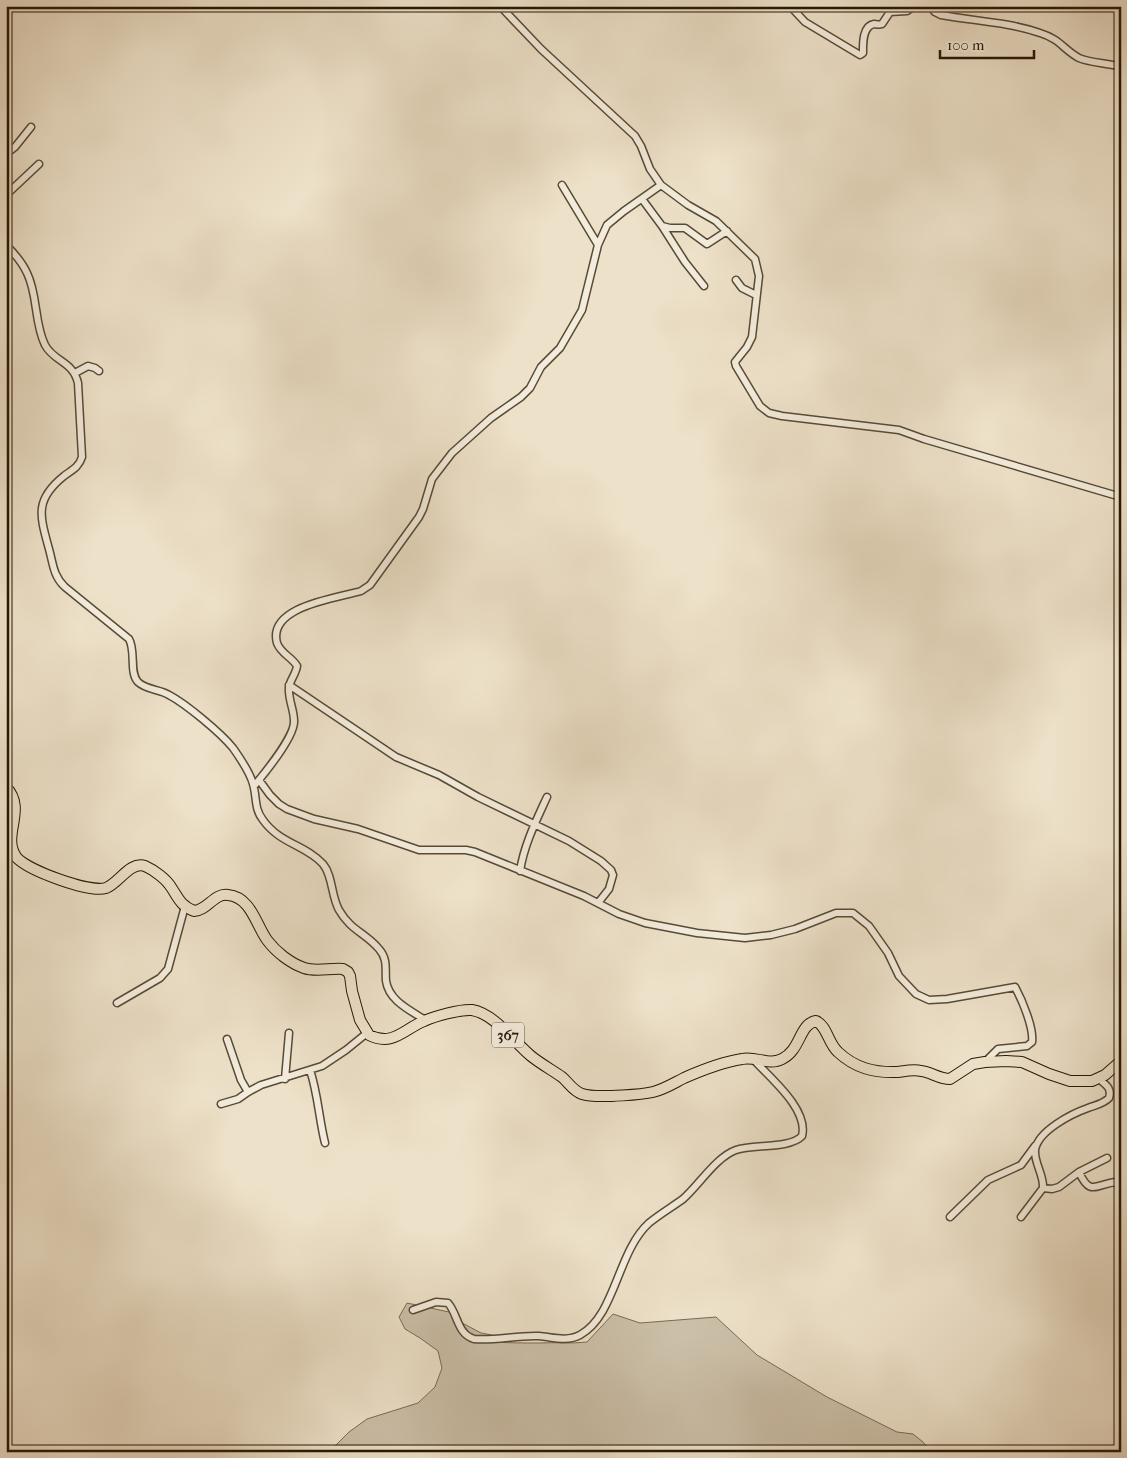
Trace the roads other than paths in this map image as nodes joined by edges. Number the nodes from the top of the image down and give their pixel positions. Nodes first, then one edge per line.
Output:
1 (500, 6) edge
2 (790, 6) edge
3 (914, 6) edge
4 (930, 6) edge
5 (1121, 67) edge
6 (31, 127) dead end
7 (6, 154) edge
8 (40, 164) dead end
9 (562, 185) dead end
10 (661, 185) junction
11 (6, 195) edge
12 (642, 199) junction
13 (662, 226) junction
14 (727, 231) junction
15 (6, 245) edge
16 (598, 245) junction
17 (736, 280) dead end
18 (704, 286) dead end
19 (756, 295) junction
20 (100, 371) dead end
21 (75, 373) junction
22 (1121, 497) edge
23 (289, 685) junction
24 (259, 780) junction
25 (254, 786) junction
26 (6, 787) edge
27 (547, 797) dead end
28 (534, 825) junction
29 (520, 871) junction
30 (598, 904) junction
31 (185, 906) junction
32 (117, 1003) dead end
33 (425, 1020) junction
34 (289, 1033) dead end
35 (367, 1033) junction
36 (227, 1038) dead end
37 (752, 1058) junction
38 (1121, 1060) edge
39 (985, 1062) junction
40 (310, 1070) junction
41 (285, 1079) junction
42 (1098, 1079) junction
43 (248, 1092) junction
44 (222, 1104) dead end
45 (326, 1143) dead end
46 (1037, 1143) junction
47 (1106, 1158) dead end
48 (1080, 1172) junction
49 (1121, 1187) edge
50 (1043, 1188) junction
51 (950, 1217) dead end
52 (1021, 1217) dead end
53 (413, 1310) dead end

1 - 10 street
2 - 3 street
4 - 5 street
6 - 7 street
8 - 11 street
9 - 16 street
10 - 12 street
10 - 14 street
12 - 13 street
12 - 16 street
13 - 14 street
13 - 18 street
14 - 19 street
15 - 21 street
16 - 23 street
17 - 19 street
19 - 22 street
20 - 21 street
21 - 25 street
23 - 24 street
23 - 28 street
24 - 25 street
24 - 29 street
25 - 33 street
26 - 31 main road
27 - 28 street
28 - 29 street
28 - 30 street
29 - 30 street
30 - 39 street
31 - 32 street
31 - 35 main road
33 - 35 main road, 367
33 - 37 main road, 367
34 - 41 street
35 - 40 street
36 - 43 street
37 - 39 main road, 367
37 - 53 street
38 - 42 main road
39 - 42 main road, 367
40 - 41 street
40 - 45 street
41 - 43 street
42 - 46 street
43 - 44 street
46 - 50 street
46 - 51 street
47 - 48 street
48 - 49 street
48 - 50 street
50 - 52 street

